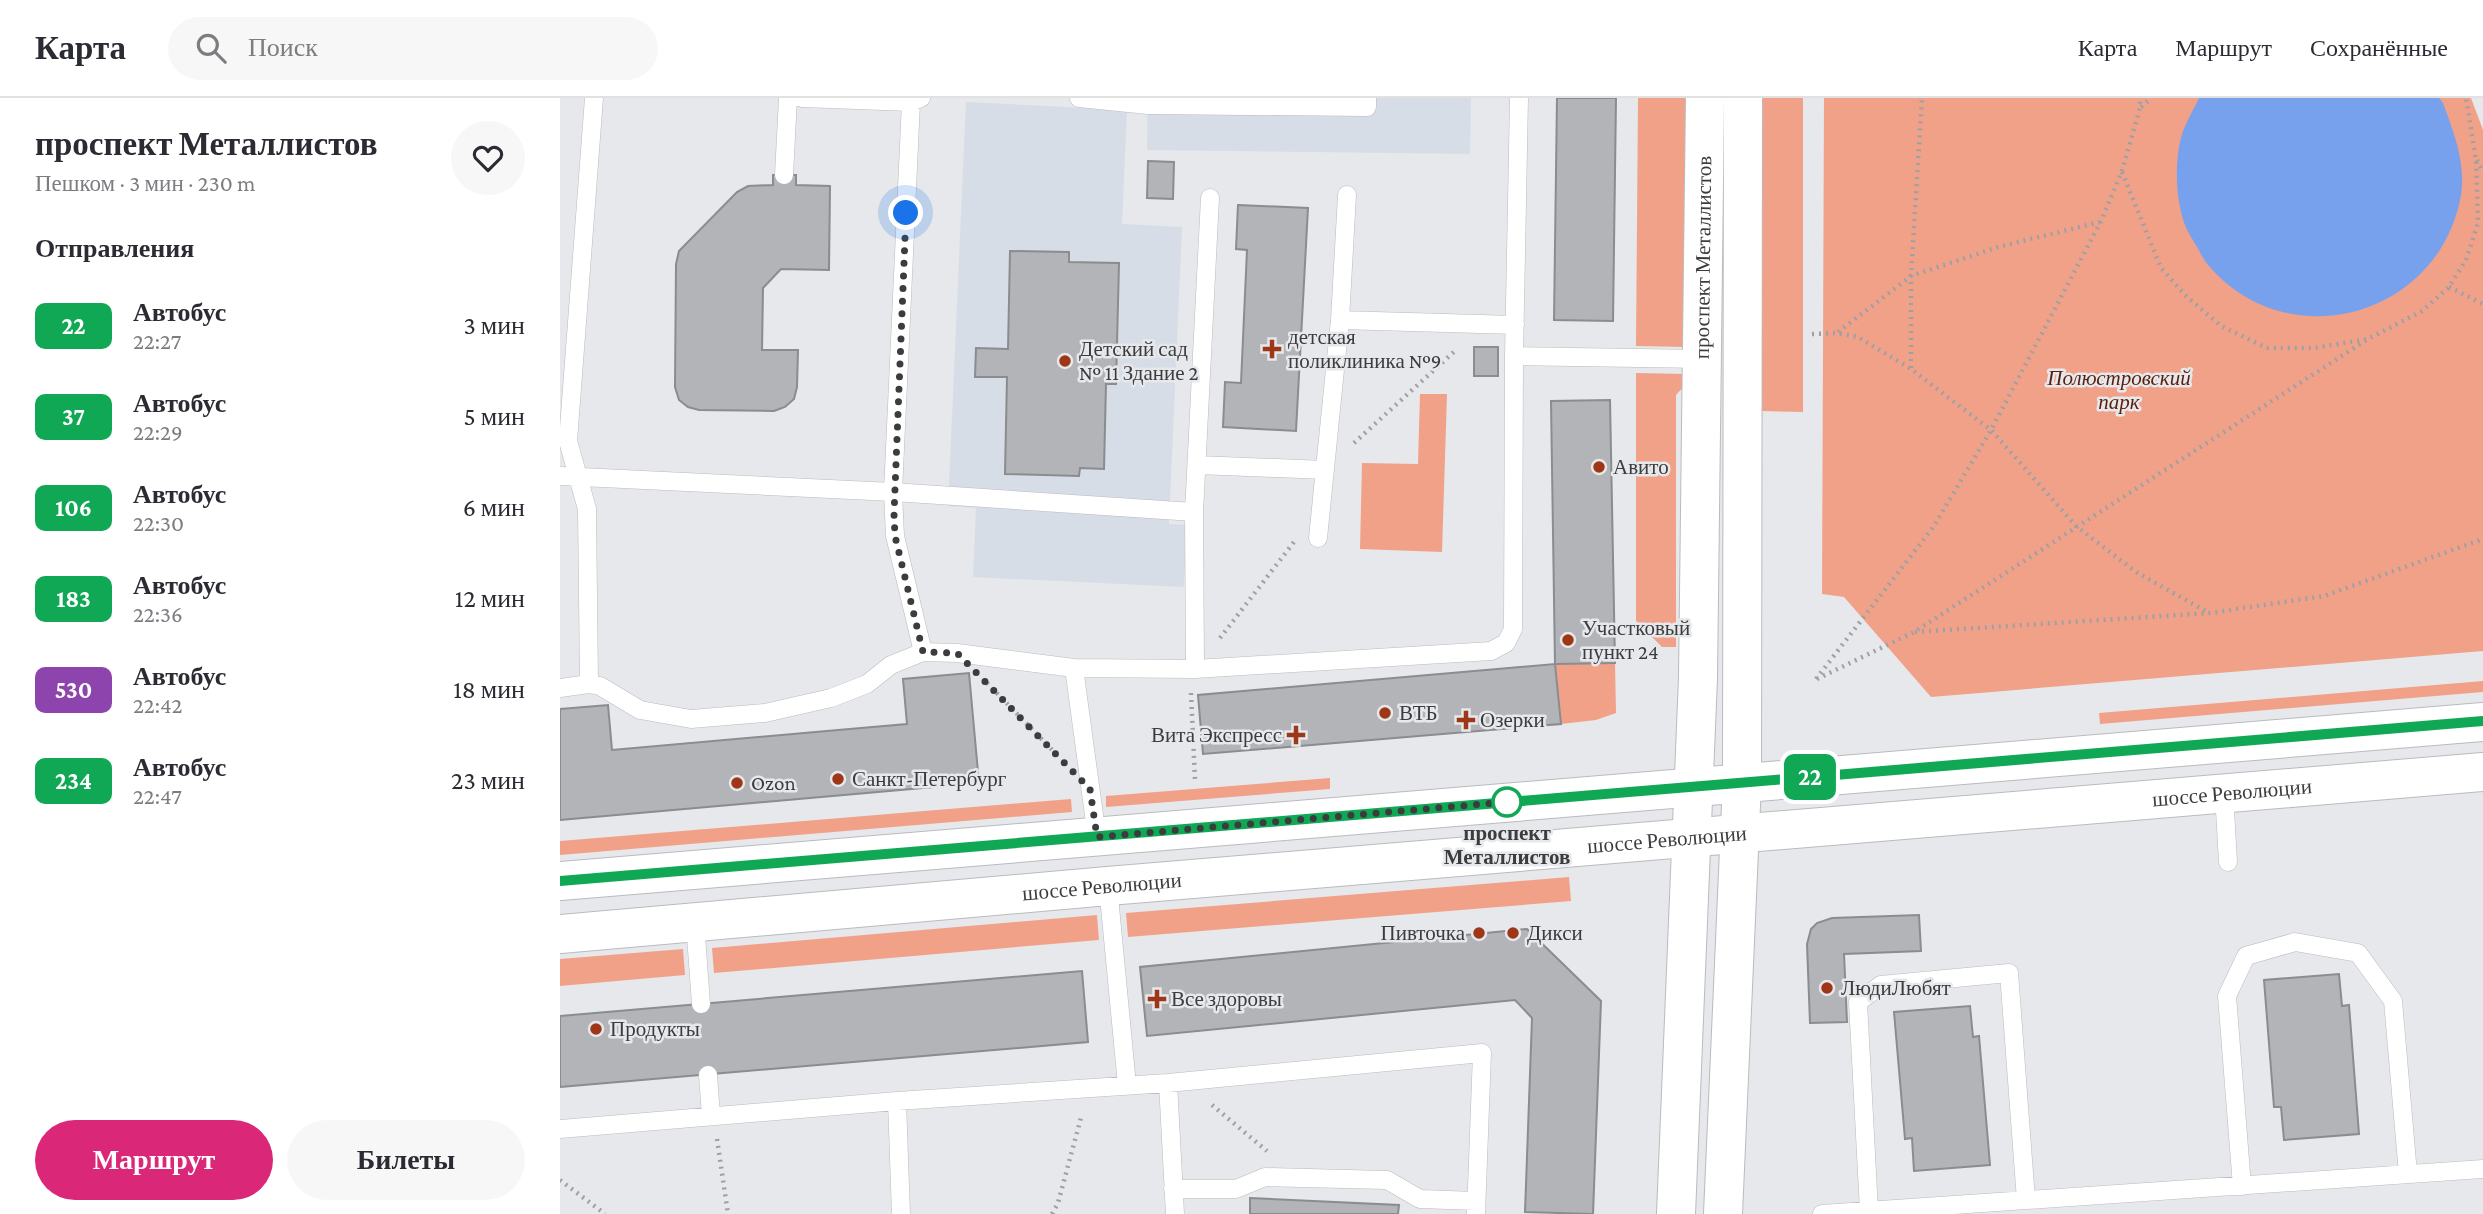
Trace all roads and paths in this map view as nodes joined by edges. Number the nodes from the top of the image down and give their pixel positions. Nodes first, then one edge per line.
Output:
1 (594, 98) edge
2 (788, 98) edge
3 (802, 98) edge
4 (1079, 98) edge
5 (1367, 98) edge
6 (1519, 98) edge
7 (1705, 98) edge
8 (1743, 98) edge
9 (1922, 98) edge
10 (2140, 98) edge
11 (2151, 98) edge
12 (2466, 98) edge
13 (916, 100) edge
14 (2140, 108) junction
15 (2476, 160) junction
16 (2122, 171) junction
17 (2483, 172) edge
18 (784, 174) dead end
19 (1347, 195) dead end
20 (1210, 198) dead end
21 (2101, 221) junction
22 (1911, 276) junction
23 (2449, 287) junction
24 (2483, 304) edge
25 (1340, 320) junction
26 (1483, 325) junction
27 (1515, 325) junction
28 (1837, 333) junction
29 (1812, 334) dead end
30 (2368, 339) junction
31 (1514, 356) junction
32 (1704, 359) junction
33 (1911, 369) junction
34 (1991, 430) junction
35 (1197, 465) junction
36 (1325, 470) junction
37 (569, 476) edge
38 (893, 492) junction
39 (1321, 509) junction
40 (1194, 512) junction
41 (2076, 526) junction
42 (1318, 538) dead end
43 (2483, 539) edge
44 (2210, 613) junction
45 (1914, 632) junction
46 (923, 652) junction
47 (957, 653) junction
48 (1074, 668) junction
49 (1195, 669) junction
50 (589, 684) junction
51 (560, 688) edge
52 (2483, 722) edge
53 (2483, 772) edge
54 (1195, 780) dead end
55 (1742, 782) junction
56 (1694, 786) junction
57 (1090, 789) junction
58 (2224, 793) junction
59 (1740, 833) junction
60 (1097, 837) junction
61 (1692, 837) junction
62 (2228, 862) dead end
63 (560, 881) edge
64 (1108, 886) junction
65 (695, 922) junction
66 (560, 934) edge
67 (702, 1004) dead end
68 (708, 1075) dead end
69 (1175, 1082) junction
70 (1127, 1085) junction
71 (1088, 1088) junction
72 (897, 1101) junction
73 (711, 1116) junction
74 (560, 1129) edge
75 (2483, 1170) edge
76 (2408, 1174) junction
77 (1300, 1178) junction
78 (560, 1180) edge
79 (2242, 1185) junction
80 (1173, 1189) junction
81 (2026, 1200) junction
82 (1476, 1208) edge
83 (1869, 1211) junction
84 (605, 1214) edge
85 (728, 1214) edge
86 (901, 1214) edge
87 (1052, 1214) edge
88 (1175, 1214) edge
89 (1676, 1214) edge
90 (1723, 1214) edge
91 (1822, 1214) edge

1 - 37 lane
2 - 18 lane
3 - 13 lane
4 - 5 lane
6 - 27 lane
7 - 32 main road, проспект Металлистов
8 - 55 main road, проспект Металлистов
9 - 22 path
10 - 14 path
11 - 14 path
12 - 15 path
13 - 38 lane
14 - 16 path
15 - 17 path
15 - 23 path
16 - 21 path
16 - 30 path
19 - 25 lane
20 - 35 lane
21 - 22 path
21 - 34 path
22 - 28 path
22 - 33 path
23 - 24 path
23 - 30 path
25 - 26 lane
25 - 36 lane
26 - 27 lane
26 - 36 path
27 - 31 lane
28 - 29 path
28 - 33 path
30 - 41 path
31 - 32 lane
31 - 49 lane
32 - 56 main road, проспект Металлистов
33 - 34 path
34 - 41 path
34 - 45 path
35 - 36 lane
35 - 40 lane
36 - 39 lane
37 - 38 lane
37 - 50 lane
38 - 40 lane
38 - 46 lane
39 - 42 lane
39 - 49 path
40 - 49 lane
41 - 44 path
41 - 45 path
43 - 44 path
44 - 45 path
46 - 47 lane
46 - 50 lane
47 - 48 lane
47 - 57 path
48 - 49 lane
48 - 57 lane
49 - 54 path
50 - 51 lane
52 - 55 main road
53 - 58 main road, шоссе Революции
55 - 56 main road
55 - 59 main road, проспект Металлистов
56 - 60 main road
56 - 61 main road, проспект Металлистов
57 - 60 lane
58 - 59 main road, шоссе Революции
58 - 62 lane
59 - 61 main road, шоссе Революции
59 - 90 main road, проспект Металлистов
60 - 63 main road
61 - 64 main road, шоссе Революции
61 - 89 main road, проспект Металлистов
64 - 65 main road, шоссе Революции
64 - 70 lane
65 - 66 main road, шоссе Революции
65 - 67 lane
68 - 73 lane
69 - 70 lane
69 - 77 path
69 - 80 lane
69 - 82 lane
70 - 71 lane
71 - 72 lane
71 - 87 path
72 - 73 lane
72 - 86 lane
73 - 74 lane
73 - 85 path
75 - 76 lane
76 - 79 lane
76 - 79 lane
77 - 80 lane
77 - 82 lane
78 - 84 path
79 - 81 lane
80 - 88 lane
81 - 83 lane
81 - 83 lane
83 - 91 lane

